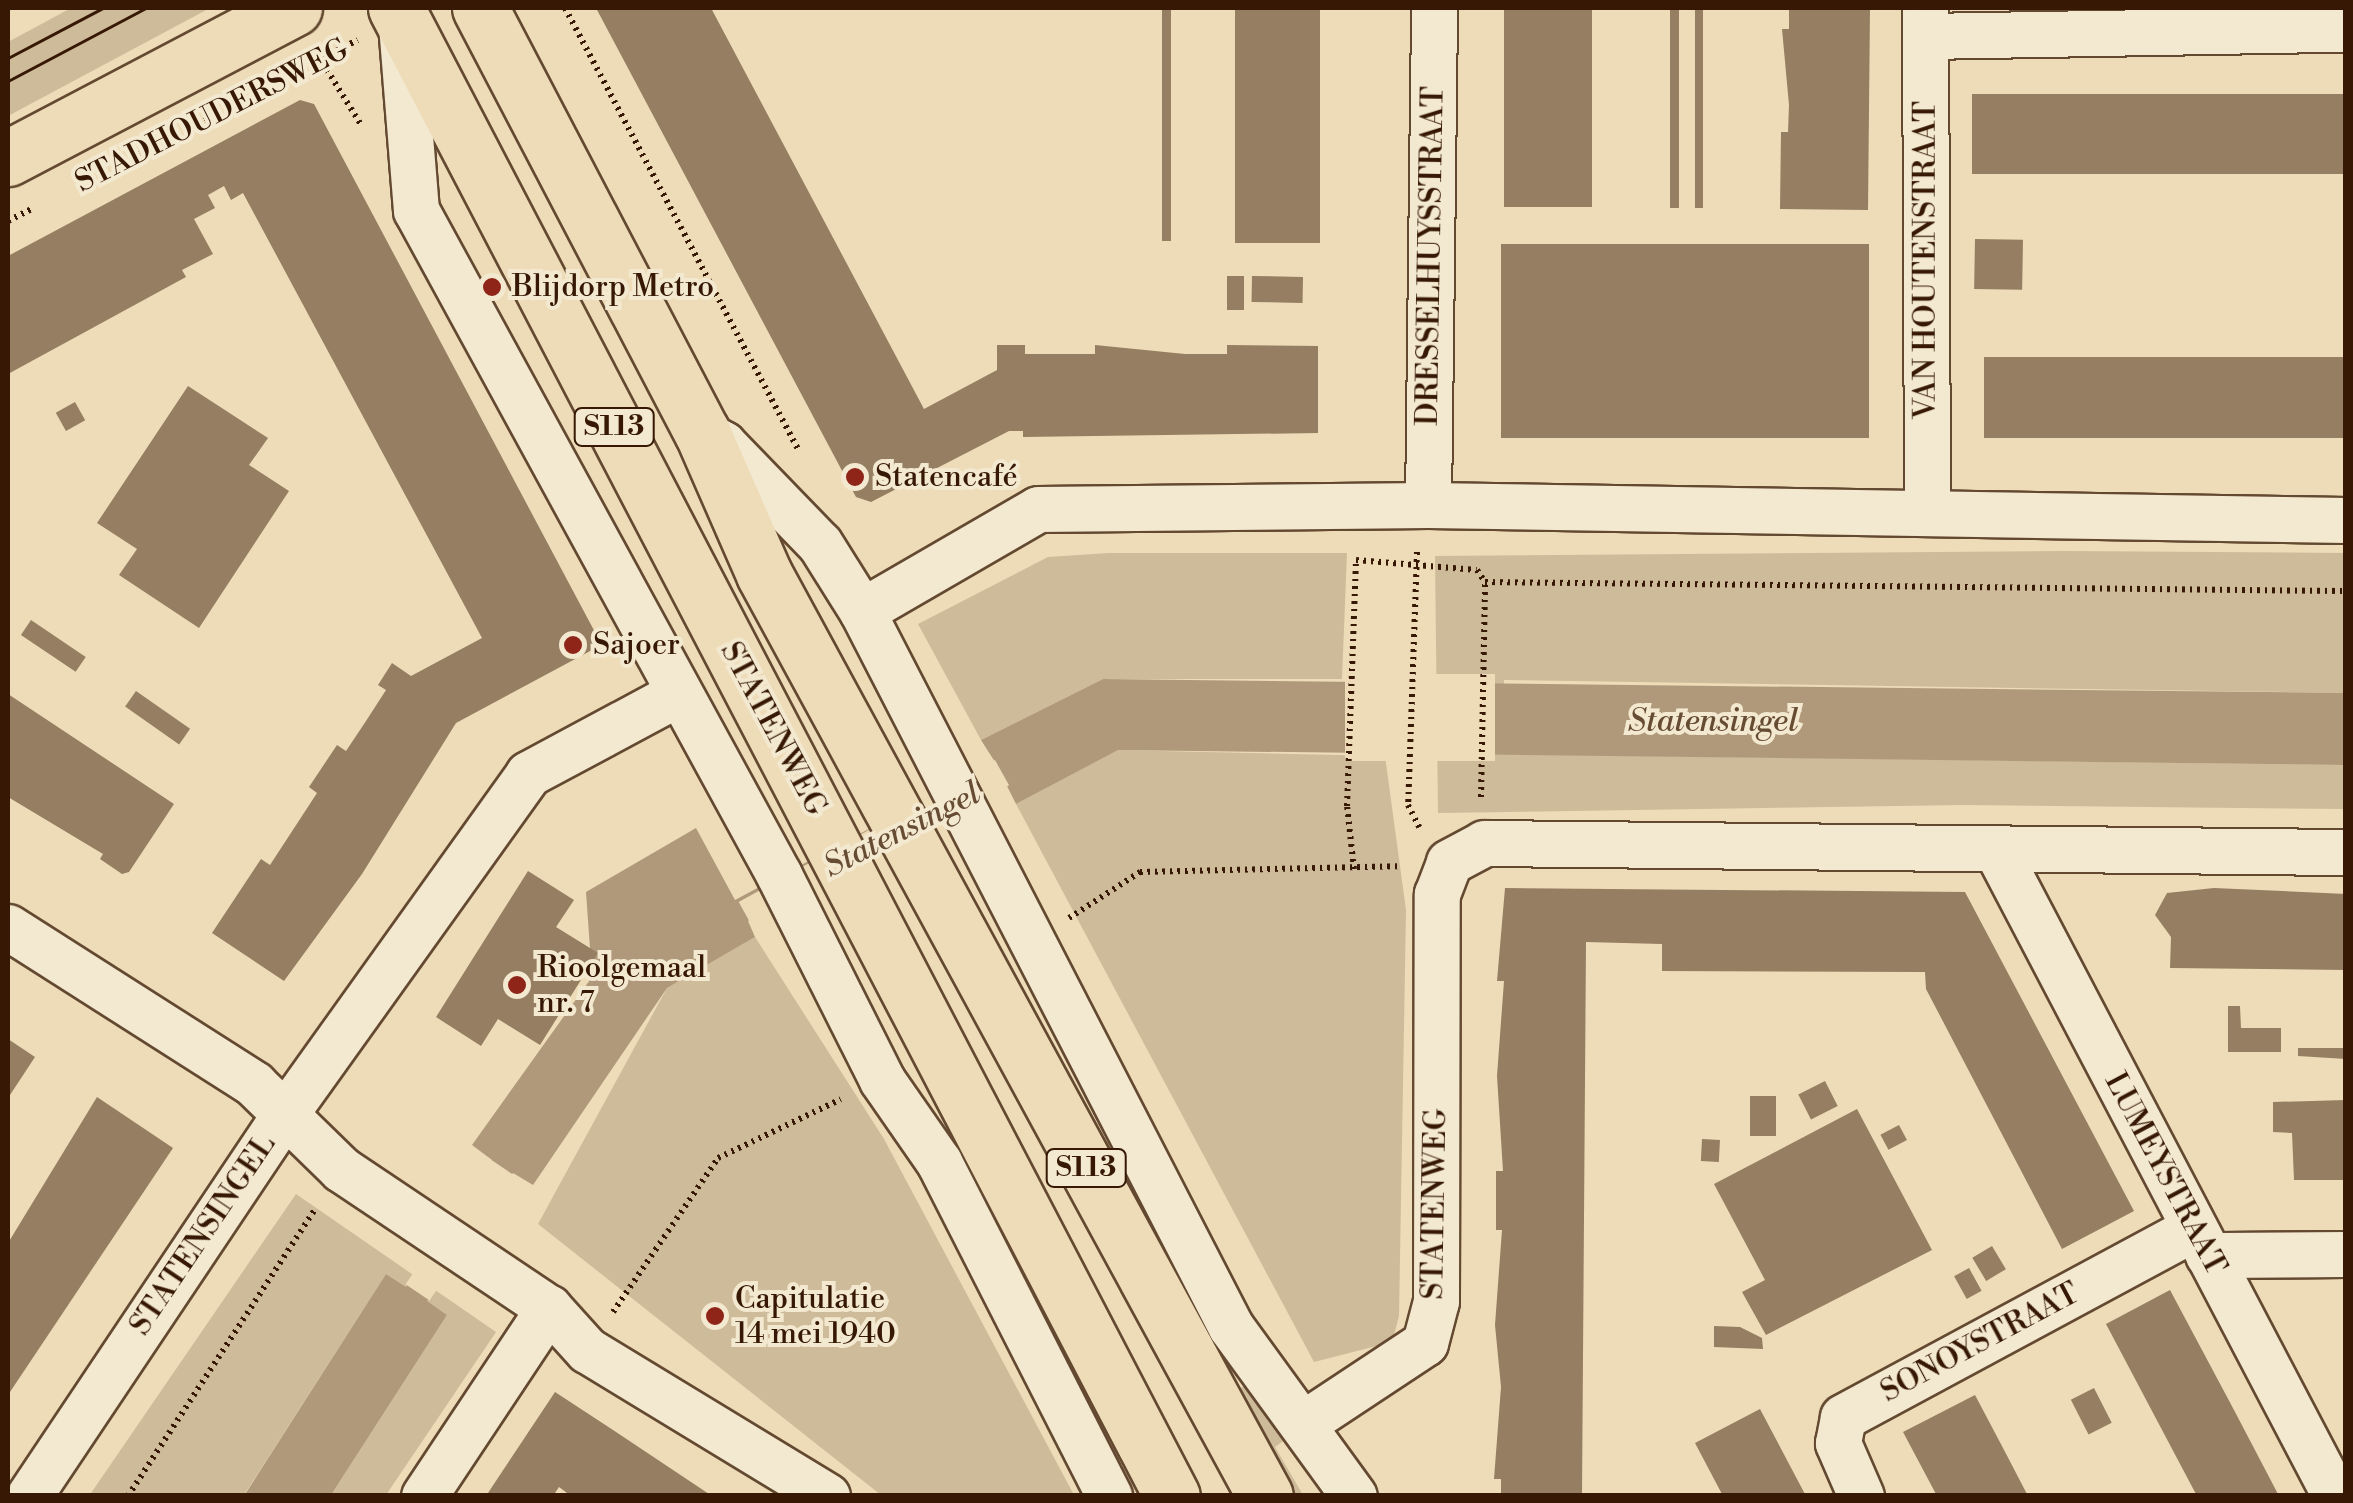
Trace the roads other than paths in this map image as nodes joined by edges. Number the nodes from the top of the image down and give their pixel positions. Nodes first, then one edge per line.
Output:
1 (294, 8) edge
2 (480, 8) edge
3 (1434, 8) edge
4 (398, 12) edge
5 (1925, 22) edge
6 (2346, 29) edge
7 (8, 158) edge
8 (702, 432) junction
9 (1428, 505) junction
10 (1927, 512) junction
11 (2346, 520) edge
12 (862, 611) junction
13 (677, 694) junction
14 (1998, 851) junction
15 (2346, 852) edge
16 (8, 926) edge
17 (285, 1114) junction
18 (2200, 1242) junction
19 (2346, 1254) edge
20 (549, 1308) junction
21 (1304, 1423) junction
22 (29, 1496) edge
23 (424, 1496) edge
24 (826, 1496) edge
25 (1109, 1496) edge
26 (1172, 1496) edge
27 (1265, 1496) edge
28 (1354, 1496) edge
29 (1861, 1496) edge
30 (2335, 1496) edge

1 - 7 main road, STADHOUDERSWEG
2 - 8 main road, S113
3 - 9 street, DRESSELHUYSSTRAAT
4 - 13 street
4 - 26 main road, STATENWEG / S113
5 - 6 street
5 - 10 street, VAN HOUTENSTRAAT
8 - 12 street
8 - 27 main road, S113
9 - 10 street
9 - 12 street
10 - 11 street
12 - 21 street
13 - 17 street, STATENSINGEL
13 - 25 street
14 - 15 street
14 - 18 street, LUMEYSTRAAT
14 - 21 street, STATENWEG
16 - 17 street
17 - 20 street
17 - 22 street, STATENSINGEL
18 - 19 street
18 - 29 street, SONOYSTRAAT
18 - 30 street, LUMEYSTRAAT
20 - 23 street
20 - 24 street
21 - 28 street

